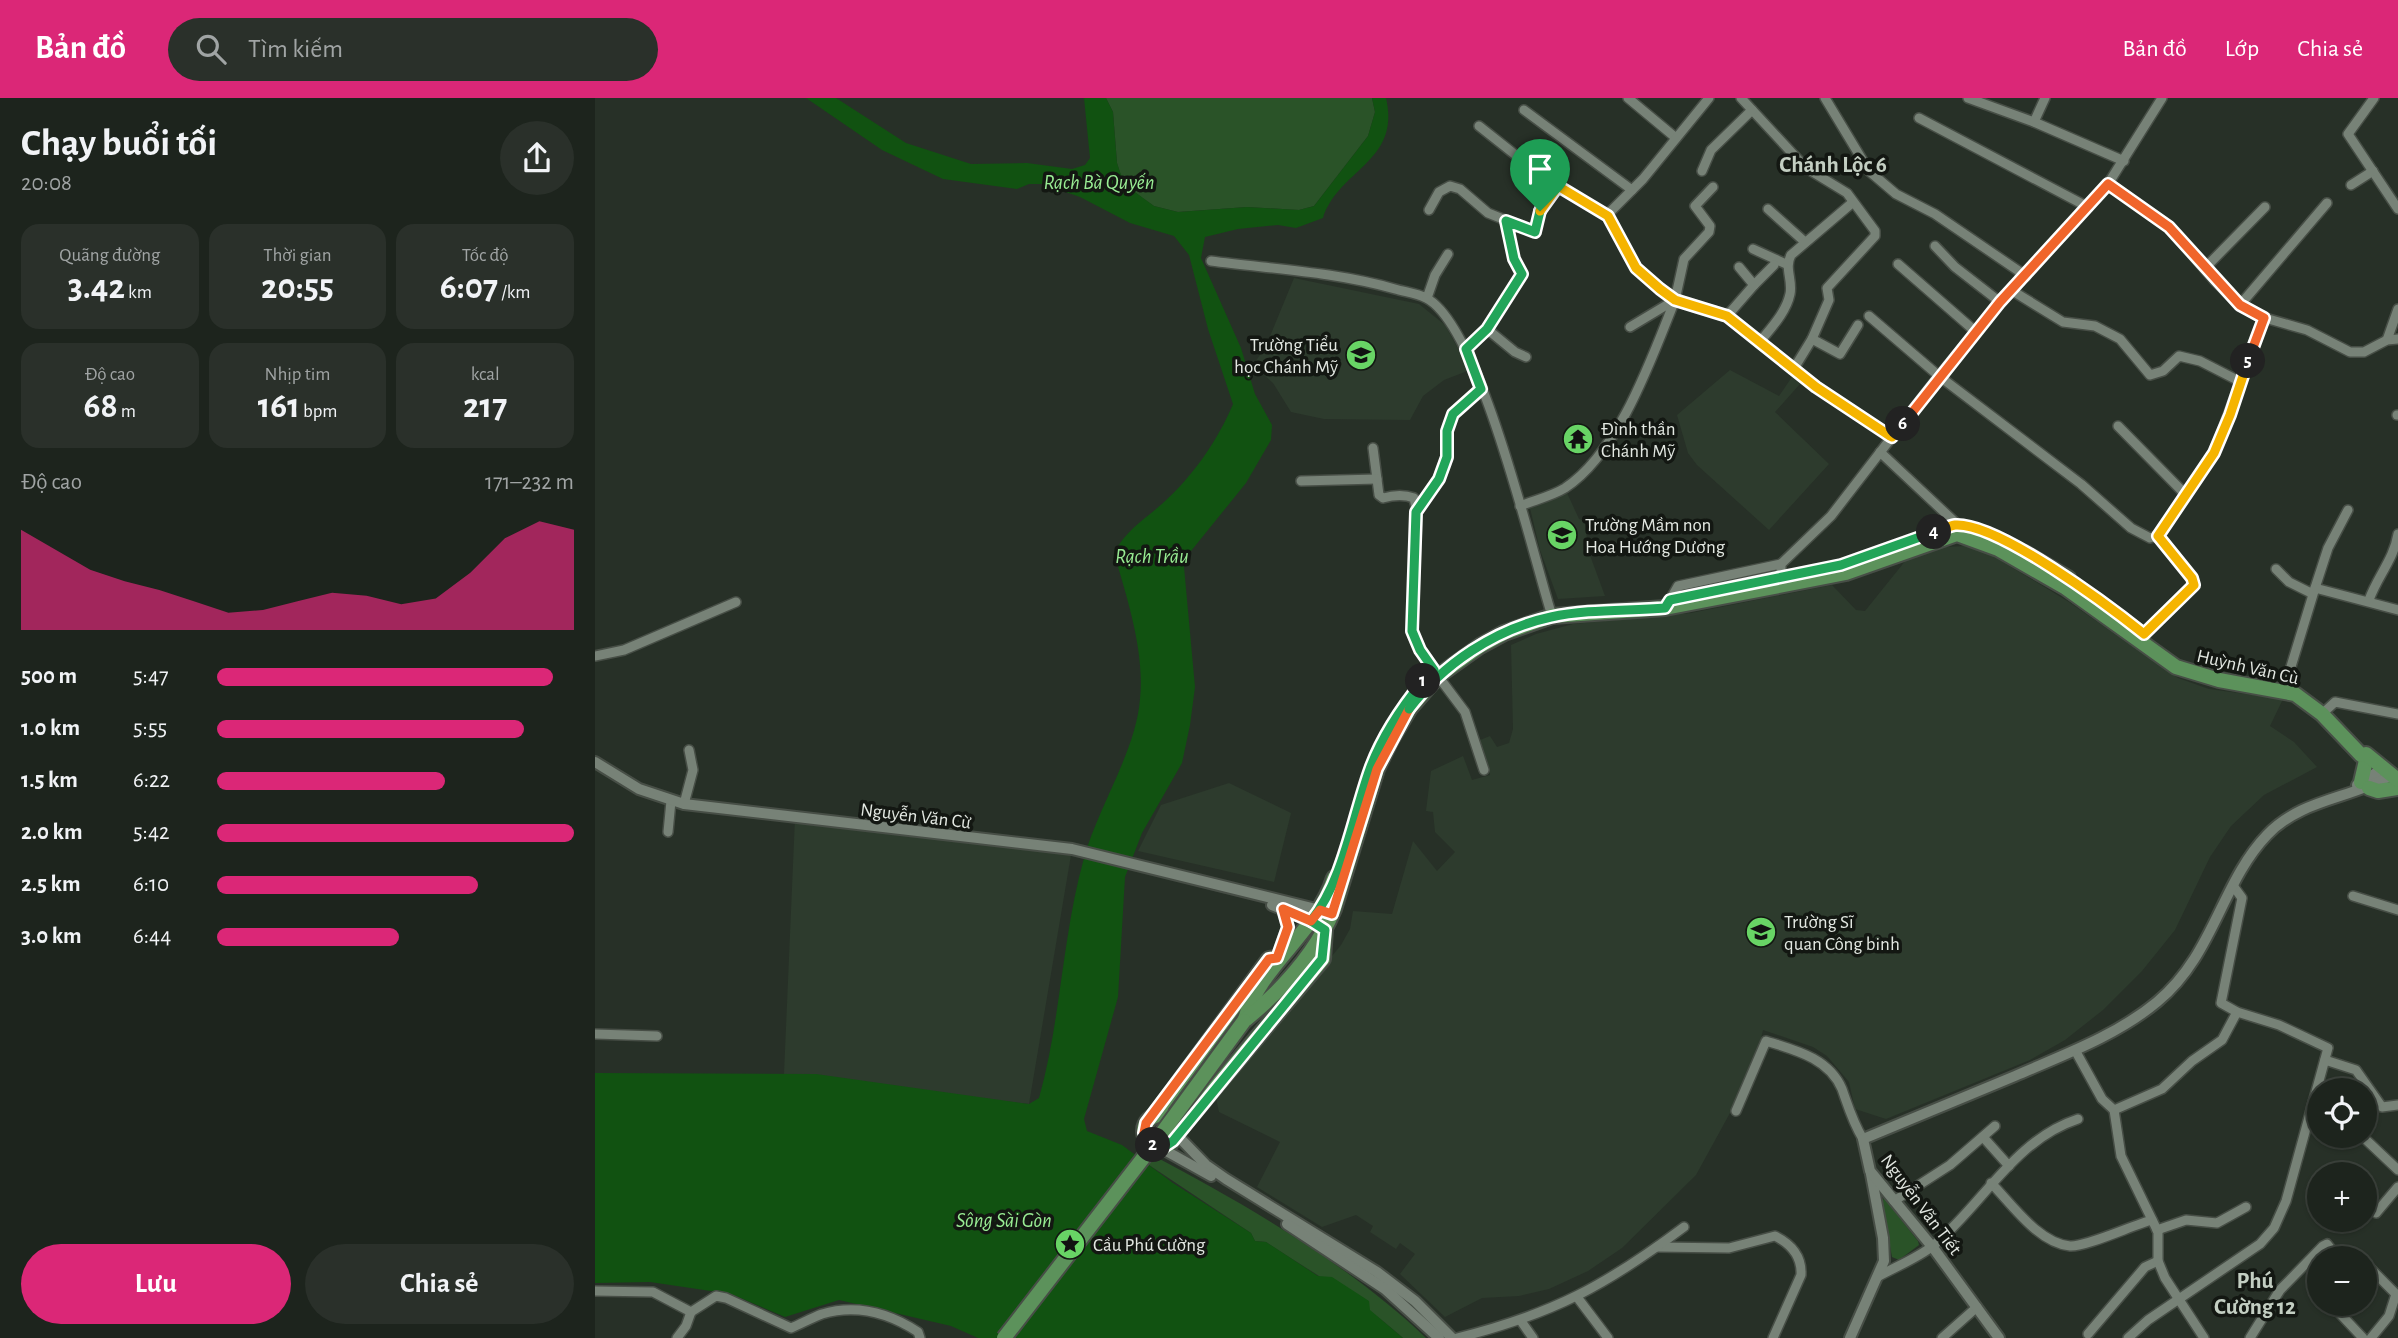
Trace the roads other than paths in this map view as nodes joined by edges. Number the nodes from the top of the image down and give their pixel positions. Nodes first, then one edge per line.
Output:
1 (1628, 98) edge
2 (1741, 98) edge
3 (1825, 98) edge
4 (1968, 98) edge
5 (2045, 98) edge
6 (2162, 98) edge
7 (2374, 98) edge
8 (1704, 100) edge
9 (1524, 110) dead end
10 (1752, 110) junction
11 (1919, 118) dead end
12 (2033, 122) junction
13 (1479, 126) dead end
14 (1676, 138) junction
15 (2124, 161) junction
16 (1702, 171) dead end
17 (2373, 171) junction
18 (2108, 184) junction
19 (2351, 185) dead end
20 (1558, 186) junction
21 (1713, 187) dead end
22 (1632, 190) junction
23 (1852, 203) junction
24 (2327, 204) dead end
25 (2088, 207) junction
26 (2265, 207) dead end
27 (1429, 209) dead end
28 (1768, 209) dead end
29 (2398, 209) edge
30 (1608, 216) junction
31 (1506, 221) junction
32 (1805, 242) junction
33 (1935, 246) dead end
34 (1753, 249) dead end
35 (1448, 254) dead end
36 (1211, 261) dead end
37 (1786, 264) junction
38 (1898, 264) dead end
39 (1774, 265) dead end
40 (1739, 267) dead end
41 (2205, 268) junction
42 (2026, 276) junction
43 (1754, 285) junction
44 (2011, 290) junction
45 (1427, 298) junction
46 (1675, 300) junction
47 (2000, 302) junction
48 (2240, 305) junction
49 (2398, 309) edge
50 (1727, 316) junction
51 (1869, 316) dead end
52 (2264, 318) junction
53 (1859, 325) dead end
54 (1630, 327) dead end
55 (1487, 329) junction
56 (1976, 332) junction
57 (2398, 338) edge
58 (1812, 339) junction
59 (2387, 340) junction
60 (1759, 343) junction
61 (1466, 349) junction
62 (1526, 357) dead end
63 (1793, 370) junction
64 (1939, 376) junction
65 (2241, 382) junction
66 (1481, 389) junction
67 (2118, 426) dead end
68 (1892, 437) junction
69 (1373, 448) dead end
70 (1880, 452) junction
71 (1377, 479) junction
72 (1301, 481) dead end
73 (2186, 495) junction
74 (1520, 506) junction
75 (2348, 510) dead end
76 (1416, 512) junction
77 (1962, 530) junction
78 (2398, 534) edge
79 (2158, 536) junction
80 (2276, 569) dead end
81 (1781, 575) junction
82 (2313, 591) junction
83 (2369, 600) junction
84 (736, 602) dead end
85 (2398, 610) edge
86 (1552, 614) junction
87 (2144, 634) junction
88 (595, 656) edge
89 (1436, 673) junction
90 (2286, 683) junction
91 (2325, 711) junction
92 (2398, 714) edge
93 (689, 750) dead end
94 (2367, 755) junction
95 (595, 762) edge
96 (1484, 770) dead end
97 (2392, 778) edge
98 (2365, 785) junction
99 (671, 801) junction
100 (684, 804) junction
101 (668, 832) dead end
102 (2234, 887) junction
103 (1240, 892) junction
104 (2353, 896) dead end
105 (1283, 909) junction
106 (2398, 910) edge
107 (1321, 915) junction
108 (1325, 937) junction
109 (1283, 955) junction
110 (2237, 1012) junction
111 (1244, 1021) junction
112 (595, 1034) edge
113 (657, 1036) dead end
114 (2075, 1050) junction
115 (2325, 1060) junction
116 (2321, 1078) edge
117 (1171, 1092) junction
118 (2398, 1105) edge
119 (2114, 1110) junction
120 (1736, 1111) dead end
121 (1154, 1116) junction
122 (2078, 1119) dead end
123 (1183, 1124) junction
124 (1995, 1126) dead end
125 (2307, 1132) edge
126 (1983, 1136) junction
127 (1863, 1139) junction
128 (1159, 1147) junction
129 (2375, 1148) edge
130 (2008, 1166) junction
131 (2398, 1170) edge
132 (1870, 1171) junction
133 (1991, 1183) junction
134 (2398, 1187) edge
135 (1894, 1201) junction
136 (2246, 1207) dead end
137 (2377, 1212) edge
138 (2152, 1220) junction
139 (1683, 1227) dead end
140 (2157, 1230) junction
141 (1657, 1247) junction
142 (1932, 1247) junction
143 (2158, 1261) junction
144 (2307, 1262) edge
145 (1363, 1268) junction
146 (2377, 1275) edge
147 (1877, 1277) junction
148 (595, 1291) edge
149 (1577, 1297) junction
150 (2179, 1300) junction
151 (1977, 1307) junction
152 (691, 1312) junction
153 (2342, 1316) edge
154 (1521, 1321) junction
155 (2088, 1334) dead end
156 (1484, 1335) edge
157 (677, 1338) edge
158 (921, 1338) edge
159 (1004, 1338) edge
160 (1439, 1338) edge
161 (1454, 1338) edge
162 (1533, 1338) edge
163 (1608, 1338) edge
164 (1773, 1338) edge
165 (1850, 1338) edge
166 (1942, 1338) edge
167 (1999, 1338) edge
168 (2128, 1338) edge
169 (2204, 1338) edge
170 (2250, 1338) edge
171 (2363, 1338) edge
172 (2371, 1338) edge

1 - 14 street
2 - 10 street
3 - 42 street
4 - 12 street
5 - 12 street
6 - 15 street
7 - 17 street
8 - 14 street
9 - 22 street
10 - 16 street
10 - 23 street
11 - 25 street
12 - 15 street
13 - 20 street
14 - 22 street
15 - 18 street
17 - 19 street
17 - 29 street
18 - 25 street
18 - 41 street
20 - 30 street
20 - 31 street
21 - 46 street
22 - 30 street
23 - 32 street
23 - 58 street
24 - 48 street
25 - 42 street
26 - 41 street
27 - 31 street
28 - 32 street
30 - 46 street
31 - 55 street
32 - 37 street
33 - 47 street
34 - 37 street
35 - 45 street
36 - 45 street
37 - 60 street
38 - 56 street
39 - 43 street
40 - 43 street
41 - 48 street
42 - 44 street
43 - 50 street
44 - 47 street
44 - 65 street
45 - 61 street
46 - 50 street
46 - 54 street
46 - 74 street
47 - 56 street
48 - 52 street
49 - 59 street
50 - 60 street
51 - 64 street
52 - 59 street
52 - 65 street
53 - 58 street
55 - 61 street
55 - 62 street
56 - 64 street
57 - 59 street
58 - 63 street
60 - 63 street
61 - 66 street
63 - 68 street
64 - 68 street
64 - 79 street
65 - 73 street
66 - 74 street
66 - 76 street
67 - 73 street
68 - 70 street
69 - 71 street
70 - 77 street
70 - 81 street
71 - 72 street
71 - 76 street
73 - 79 street
74 - 86 street
75 - 82 street
76 - 89 street
77 - 81 main road
77 - 87 main road
77 - 91 main road, Huỳnh Văn Cù
78 - 83 street
79 - 87 street
80 - 82 street
81 - 86 main road
82 - 83 street
82 - 90 street
83 - 85 street
84 - 88 street
86 - 89 main road
87 - 90 main road
89 - 96 street
89 - 107 main road
90 - 91 main road
91 - 92 street
91 - 94 main road
93 - 100 street
94 - 97 main road
94 - 98 main road
95 - 99 street, Nguyễn Văn Cừ
97 - 98 street
97 - 98 main road
98 - 102 street
99 - 100 street, Nguyễn Văn Cừ
99 - 101 street
100 - 103 street, Nguyễn Văn Cừ
102 - 110 street
102 - 114 street
103 - 105 street, Nguyễn Văn Cừ
103 - 107 street, Nguyễn Văn Cừ
104 - 106 street
105 - 107 street, Nguyễn Văn Cừ
105 - 109 street
107 - 108 main road
107 - 109 main road
108 - 111 main road
108 - 123 main road
109 - 111 main road
109 - 117 main road
110 - 115 street
110 - 119 street
111 - 159 main road, bridge
112 - 113 street
114 - 119 street
114 - 127 street
115 - 116 street
115 - 118 street
117 - 121 main road
117 - 123 main road
119 - 138 street
120 - 127 street, Nguyễn Văn Tiết
121 - 123 main road
121 - 128 main road
122 - 130 street
123 - 128 main road
123 - 145 street
124 - 126 street
125 - 150 street
126 - 130 street
126 - 135 street
127 - 132 street, Nguyễn Văn Tiết
128 - 145 street
129 - 131 street
130 - 133 street
132 - 135 street, Nguyễn Văn Tiết
132 - 147 street
133 - 138 street
133 - 142 street
134 - 137 street
135 - 142 street, Nguyễn Văn Tiết
136 - 140 street
138 - 140 street
139 - 141 street
140 - 143 street
141 - 149 street
141 - 164 street
142 - 147 street
142 - 151 street, Nguyễn Văn Tiết
143 - 150 street
143 - 155 street
144 - 170 street
145 - 160 street
145 - 161 street
146 - 172 street
147 - 165 street
148 - 152 street
149 - 154 street
149 - 163 street
150 - 168 street
150 - 169 street
151 - 166 street
151 - 167 street, Nguyễn Văn Tiết
152 - 157 street
152 - 158 street
153 - 171 street
154 - 156 street
154 - 162 street
156 - 161 street

